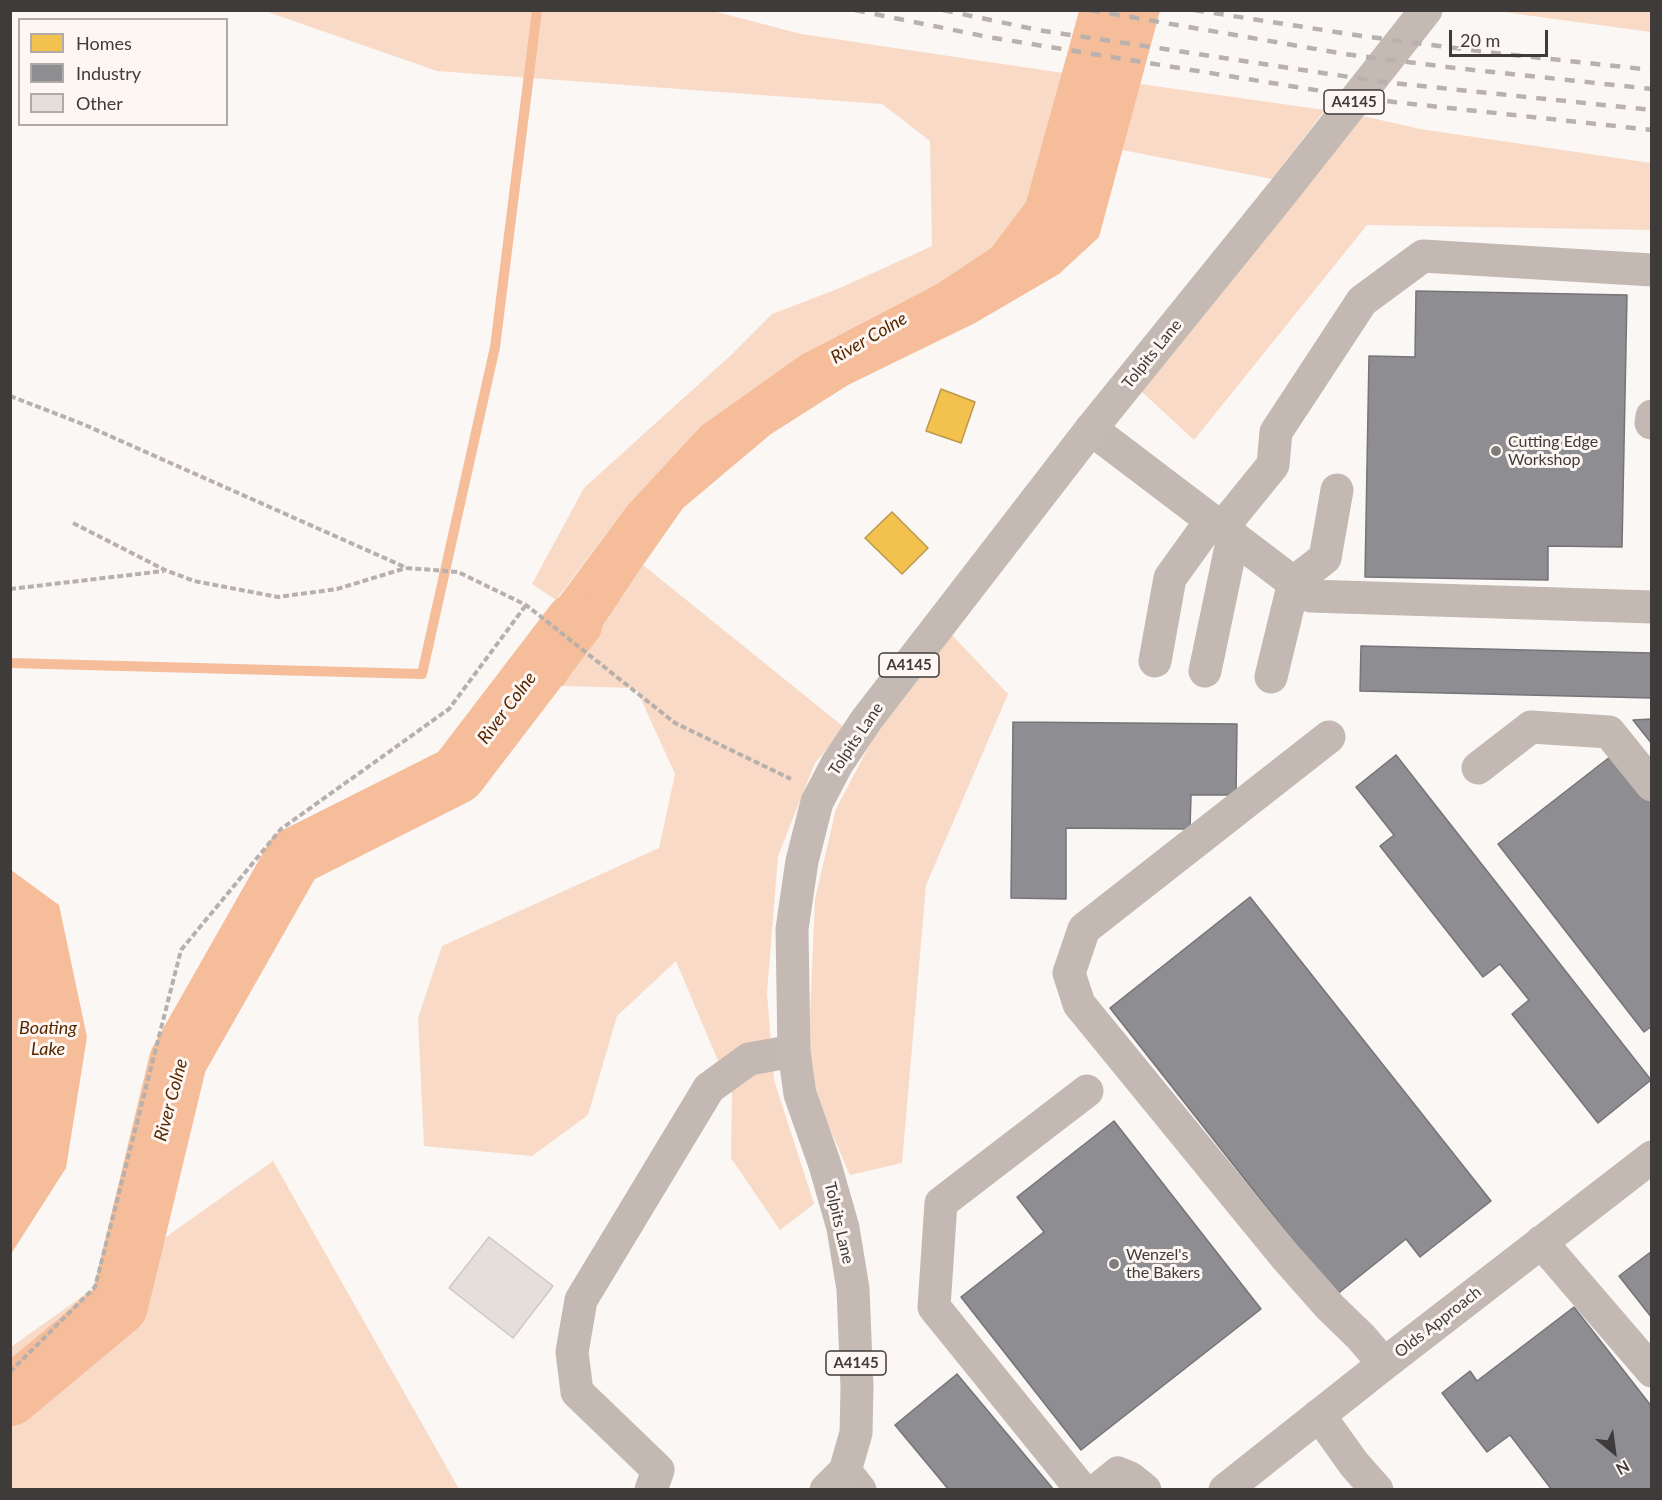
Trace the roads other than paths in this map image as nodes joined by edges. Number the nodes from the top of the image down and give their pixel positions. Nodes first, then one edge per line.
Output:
1 (1426, 10) edge
2 (1652, 270) edge
3 (1652, 416) edge
4 (1651, 423) edge
5 (1091, 429) junction
6 (1336, 490) dead end
7 (1222, 529) junction
8 (1294, 582) junction
9 (1652, 607) edge
10 (1155, 661) dead end
11 (1205, 671) dead end
12 (1271, 676) dead end
13 (1329, 737) dead end
14 (1478, 768) dead end
15 (1652, 785) edge
16 (794, 1051) junction
17 (1088, 1090) dead end
18 (1652, 1157) edge
19 (1541, 1242) junction
20 (1384, 1364) junction
21 (1652, 1371) edge
22 (1319, 1415) junction
23 (844, 1483) edge
24 (651, 1490) edge
25 (1082, 1490) edge
26 (1097, 1490) edge
27 (1145, 1490) edge
28 (1225, 1490) edge
29 (1377, 1490) edge

1 - 5 main road, Tolpits Lane / A4145
2 - 7 street
3 - 4 street
5 - 7 street
5 - 16 main road, Tolpits Lane / A4145
6 - 8 street
7 - 8 street
7 - 10 street
7 - 11 street
8 - 9 street
8 - 12 street
13 - 20 street
14 - 15 street
16 - 23 main road, Tolpits Lane / A4145
16 - 24 street
17 - 25 street
18 - 19 street, Olds Approach
19 - 20 street, Olds Approach
19 - 21 street
20 - 22 street, Olds Approach
22 - 28 street, Olds Approach
22 - 29 street
26 - 27 street

